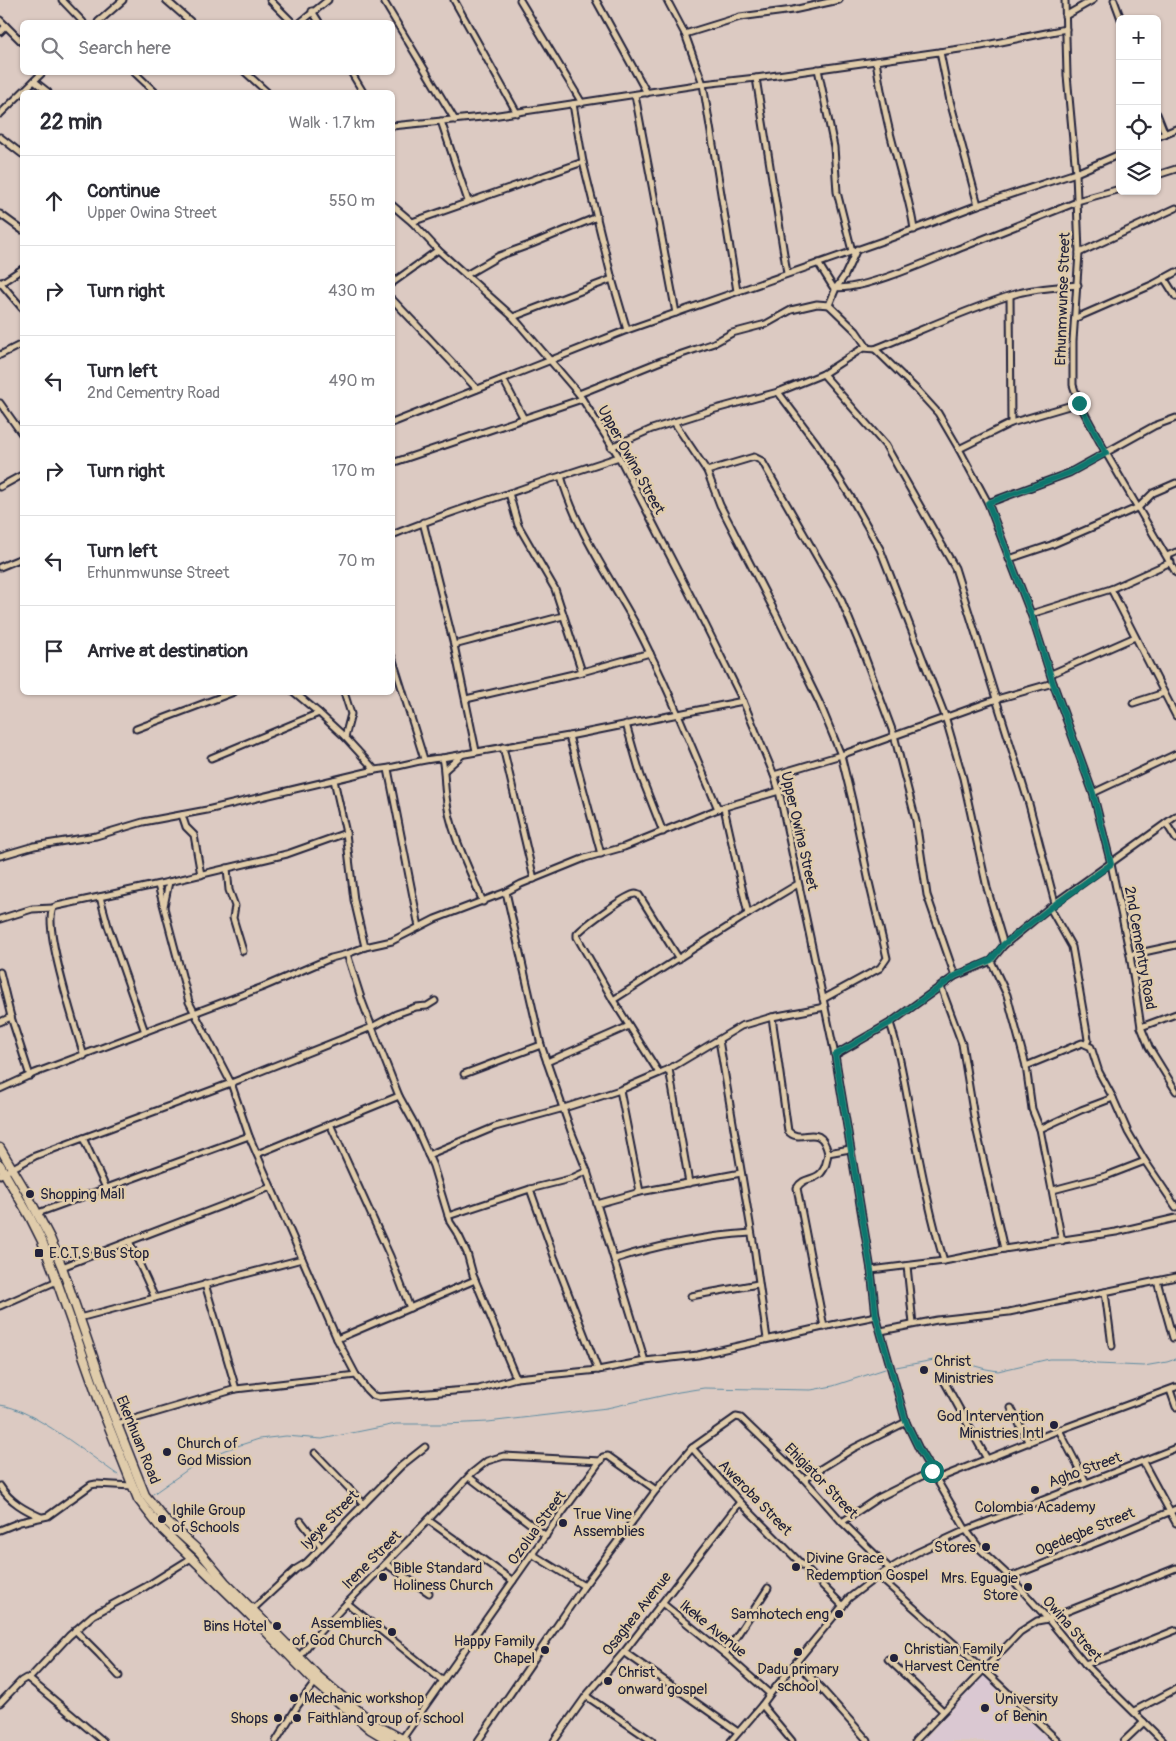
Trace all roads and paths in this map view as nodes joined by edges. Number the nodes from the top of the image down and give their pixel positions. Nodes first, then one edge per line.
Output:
1 (62, 0) edge
2 (123, 0) edge
3 (166, 0) edge
4 (270, 0) edge
5 (328, 0) edge
6 (383, 0) edge
7 (454, 0) edge
8 (520, 0) edge
9 (596, 0) edge
10 (667, 0) edge
11 (839, 0) edge
12 (1065, 0) edge
13 (1093, 0) edge
14 (1114, 0) edge
15 (312, 11) junction
16 (1120, 15) edge
17 (1065, 16) junction
18 (0, 20) edge
19 (81, 20) edge
20 (100, 20) edge
21 (188, 20) edge
22 (290, 20) edge
23 (302, 20) edge
24 (318, 20) edge
25 (6, 26) junction
26 (1066, 28) junction
27 (0, 32) edge
28 (685, 34) junction
29 (20, 40) edge
30 (940, 52) junction
31 (876, 61) junction
32 (818, 69) junction
33 (40, 75) edge
34 (137, 75) edge
35 (248, 75) edge
36 (353, 75) edge
37 (756, 78) junction
38 (34, 81) junction
39 (703, 84) junction
40 (25, 90) edge
41 (45, 90) edge
42 (153, 90) edge
43 (264, 90) edge
44 (362, 90) edge
45 (647, 93) junction
46 (20, 95) edge
47 (635, 95) junction
48 (582, 103) junction
49 (573, 104) junction
50 (517, 113) junction
51 (0, 114) edge
52 (455, 120) junction
53 (441, 121) junction
54 (1161, 124) edge
55 (395, 126) edge
56 (1176, 129) edge
57 (1165, 134) junction
58 (1161, 136) edge
59 (0, 138) edge
60 (20, 153) edge
61 (1116, 156) edge
62 (583, 162) junction
63 (1176, 169) edge
64 (1076, 173) junction
65 (1161, 174) edge
66 (1116, 189) edge
67 (468, 201) junction
68 (1077, 202) junction
69 (978, 205) junction
70 (395, 208) edge
71 (1176, 208) edge
72 (0, 214) edge
73 (597, 217) junction
74 (412, 222) junction
75 (20, 229) edge
76 (914, 230) junction
77 (438, 250) junction
78 (855, 250) junction
79 (1079, 253) junction
80 (818, 263) junction
81 (20, 270) edge
82 (1176, 272) edge
83 (787, 273) junction
84 (466, 275) junction
85 (1164, 278) junction
86 (612, 279) junction
87 (395, 281) edge
88 (0, 283) edge
89 (1078, 285) junction
90 (836, 288) junction
91 (737, 291) junction
92 (1010, 296) junction
93 (1176, 296) edge
94 (395, 302) edge
95 (829, 305) junction
96 (20, 306) edge
97 (676, 313) junction
98 (513, 317) junction
99 (1076, 318) junction
100 (627, 330) junction
101 (20, 345) edge
102 (867, 347) junction
103 (876, 350) junction
104 (0, 355) edge
105 (550, 359) junction
106 (823, 374) junction
107 (503, 379) junction
108 (477, 389) junction
109 (778, 392) junction
110 (581, 396) junction
111 (0, 403) edge
112 (1079, 403) junction
113 (1176, 418) edge
114 (524, 419) junction
115 (395, 422) edge
116 (674, 422) junction
117 (1012, 424) junction
118 (20, 431) edge
119 (611, 447) junction
120 (959, 449) junction
121 (1106, 453) junction
122 (619, 457) junction
123 (395, 462) edge
124 (707, 471) junction
125 (20, 476) edge
126 (561, 476) junction
127 (1176, 483) edge
128 (0, 487) edge
129 (509, 493) junction
130 (988, 503) junction
131 (1139, 507) junction
132 (423, 522) junction
133 (395, 533) edge
134 (1176, 552) edge
135 (1167, 556) junction
136 (20, 559) edge
137 (1009, 559) junction
138 (1170, 562) junction
139 (0, 567) edge
140 (1176, 573) edge
141 (1111, 589) junction
142 (1031, 614) junction
143 (563, 616) junction
144 (1135, 637) junction
145 (454, 645) junction
146 (650, 653) junction
147 (395, 667) edge
148 (582, 672) junction
149 (1051, 674) junction
150 (1053, 683) junction
151 (1164, 692) junction
152 (226, 695) edge
153 (298, 695) edge
154 (345, 695) edge
155 (997, 699) junction
156 (466, 700) junction
157 (743, 701) junction
158 (1133, 703) dead end
159 (319, 712) junction
160 (679, 714) junction
161 (945, 716) junction
162 (1176, 716) edge
163 (626, 724) junction
164 (136, 729) dead end
165 (894, 735) junction
166 (569, 736) junction
167 (345, 737) junction
168 (502, 747) junction
169 (476, 751) junction
170 (464, 754) junction
171 (1176, 754) edge
172 (841, 755) junction
173 (211, 758) dead end
174 (442, 758) junction
175 (424, 759) junction
176 (388, 769) junction
177 (375, 770) junction
178 (445, 770) junction
179 (774, 775) junction
180 (334, 780) junction
181 (779, 791) junction
182 (1093, 793) junction
183 (721, 808) junction
184 (182, 815) junction
185 (1176, 816) edge
186 (1166, 823) junction
187 (346, 832) junction
188 (663, 832) junction
189 (1176, 839) edge
190 (602, 854) junction
191 (0, 856) edge
192 (1111, 864) junction
193 (228, 868) junction
194 (201, 875) junction
195 (534, 879) junction
196 (169, 882) junction
197 (798, 884) junction
198 (158, 885) junction
199 (506, 892) junction
200 (100, 897) junction
201 (483, 902) junction
202 (1055, 903) junction
203 (164, 907) junction
204 (53, 908) junction
205 (1050, 908) junction
206 (748, 914) junction
207 (0, 919) edge
208 (419, 927) junction
209 (1004, 944) junction
210 (1176, 945) edge
211 (365, 947) junction
212 (243, 951) dead end
213 (347, 954) junction
214 (1130, 955) junction
215 (679, 958) junction
216 (991, 960) junction
217 (0, 972) edge
218 (955, 976) junction
219 (941, 987) junction
220 (823, 999) junction
221 (613, 1000) junction
222 (435, 1001) dead end
223 (825, 1007) junction
224 (196, 1013) junction
225 (1176, 1014) edge
226 (11, 1017) junction
227 (772, 1017) junction
228 (0, 1022) edge
229 (890, 1023) junction
230 (629, 1026) junction
231 (372, 1027) junction
232 (1141, 1027) junction
233 (145, 1032) junction
234 (719, 1040) junction
235 (1086, 1044) junction
236 (541, 1046) junction
237 (835, 1055) junction
238 (84, 1056) junction
239 (547, 1062) junction
240 (1026, 1066) junction
241 (669, 1069) junction
242 (659, 1073) junction
243 (464, 1074) dead end
244 (30, 1076) junction
245 (231, 1083) junction
246 (0, 1089) edge
247 (620, 1090) junction
248 (1176, 1091) edge
249 (399, 1096) junction
250 (1113, 1098) junction
251 (564, 1108) junction
252 (330, 1124) junction
253 (1040, 1129) junction
254 (249, 1136) junction
255 (83, 1138) junction
256 (0, 1148) edge
257 (850, 1149) junction
258 (828, 1153) junction
259 (257, 1154) junction
260 (428, 1155) junction
261 (1145, 1162) junction
262 (0, 1165) edge
263 (12, 1168) junction
264 (587, 1171) junction
265 (741, 1173) junction
266 (2, 1174) edge
267 (689, 1183) junction
268 (271, 1187) junction
269 (106, 1188) junction
270 (530, 1189) junction
271 (1053, 1190) junction
272 (640, 1192) junction
273 (597, 1204) junction
274 (1176, 1207) edge
275 (38, 1213) junction
276 (448, 1216) junction
277 (1176, 1218) edge
278 (751, 1233) junction
279 (129, 1241) junction
280 (1062, 1241) junction
281 (1004, 1249) junction
282 (302, 1259) junction
283 (615, 1259) junction
284 (944, 1261) junction
285 (907, 1266) junction
286 (62, 1267) junction
287 (871, 1270) junction
288 (1176, 1277) edge
289 (476, 1280) junction
290 (57, 1281) junction
291 (1157, 1281) junction
292 (205, 1284) junction
293 (758, 1284) junction
294 (1105, 1292) junction
295 (691, 1296) dead end
296 (155, 1298) junction
297 (0, 1306) edge
298 (410, 1308) junction
299 (876, 1316) junction
300 (79, 1318) junction
301 (913, 1324) junction
302 (824, 1327) junction
303 (881, 1331) junction
304 (1173, 1338) dead end
305 (767, 1339) junction
306 (337, 1340) junction
307 (1112, 1346) dead end
308 (645, 1361) junction
309 (598, 1370) junction
310 (356, 1375) junction
311 (516, 1378) junction
312 (943, 1379) dead end
313 (1176, 1387) edge
314 (236, 1389) junction
315 (1170, 1390) junction
316 (1176, 1407) edge
317 (1011, 1408) dead end
318 (906, 1422) junction
319 (116, 1424) junction
320 (1059, 1430) junction
321 (1029, 1443) junction
322 (425, 1447) dead end
323 (692, 1448) junction
324 (1176, 1448) edge
325 (314, 1453) dead end
326 (987, 1459) junction
327 (601, 1461) junction
328 (1143, 1462) junction
329 (932, 1471) junction
330 (469, 1477) junction
331 (804, 1479) junction
332 (938, 1479) junction
333 (1086, 1482) junction
334 (0, 1486) edge
335 (132, 1486) junction
336 (656, 1490) junction
337 (740, 1502) junction
338 (364, 1504) junction
339 (1176, 1509) edge
340 (1170, 1511) junction
341 (42, 1518) junction
342 (300, 1520) dead end
343 (428, 1520) junction
344 (842, 1522) junction
345 (1176, 1523) edge
346 (0, 1530) edge
347 (966, 1530) junction
348 (546, 1536) junction
349 (321, 1547) junction
350 (532, 1554) junction
351 (193, 1558) junction
352 (386, 1564) junction
353 (1176, 1568) edge
354 (890, 1569) junction
355 (878, 1576) junction
356 (1010, 1577) junction
357 (513, 1581) junction
358 (584, 1586) junction
359 (768, 1588) dead end
360 (429, 1593) dead end
361 (346, 1603) junction
362 (662, 1604) junction
363 (843, 1606) junction
364 (252, 1610) junction
365 (1048, 1619) junction
366 (75, 1630) junction
367 (1176, 1630) edge
368 (624, 1652) junction
369 (725, 1654) junction
370 (888, 1659) dead end
371 (297, 1660) junction
372 (796, 1662) junction
373 (1085, 1664) junction
374 (983, 1669) junction
375 (119, 1676) dead end
376 (29, 1679) junction
377 (317, 1680) junction
378 (443, 1681) junction
379 (1176, 1689) edge
380 (770, 1694) junction
381 (586, 1696) junction
382 (0, 1702) edge
383 (762, 1705) junction
384 (943, 1711) junction
385 (1134, 1711) junction
386 (1144, 1722) junction
387 (738, 1732) junction
388 (404, 1740) edge
389 (103, 1741) edge
390 (276, 1741) edge
391 (390, 1741) edge
392 (478, 1741) edge
393 (554, 1741) edge
394 (652, 1741) edge
395 (731, 1741) edge
396 (792, 1741) edge
397 (868, 1741) edge
398 (915, 1741) edge
399 (1058, 1741) edge
400 (1124, 1741) edge
401 (1163, 1741) edge

1 - 19 street
2 - 20 street
3 - 21 street
4 - 22 street
5 - 15 street
6 - 52 street
7 - 50 street
8 - 48 street
9 - 45 street
10 - 28 street
11 - 28 street
12 - 17 street, Erhunmwunse Street
13 - 17 street
14 - 16 street
15 - 23 street
15 - 24 street
17 - 26 street, Erhunmwunse Street
18 - 25 street
25 - 27 street
25 - 29 street
26 - 30 street
26 - 64 street, Erhunmwunse Street
28 - 39 street
30 - 31 street
30 - 69 street
31 - 32 street
31 - 76 street
32 - 37 street
32 - 78 street
33 - 38 street
34 - 42 street
35 - 43 street
36 - 44 street
37 - 39 street
37 - 83 street
38 - 40 street
38 - 41 street
39 - 45 street
39 - 91 street
45 - 47 street
46 - 51 street
47 - 48 street
47 - 97 street
48 - 49 street
49 - 50 street
49 - 62 street
50 - 52 street
52 - 53 street
53 - 55 street
53 - 67 street
54 - 57 street
56 - 57 street
57 - 58 street
59 - 60 street
61 - 64 street
62 - 67 street
62 - 73 street
63 - 65 street
64 - 68 street, Erhunmwunse Street
64 - 69 street
66 - 68 street
67 - 74 street
68 - 79 street, Erhunmwunse Street
68 - 90 street
69 - 76 street
70 - 74 street, Upper Owina Street
71 - 79 street
72 - 75 street
73 - 84 street
73 - 86 street
74 - 77 street, Upper Owina Street
76 - 78 street
77 - 84 street, Upper Owina Street
77 - 87 street
78 - 80 street
78 - 90 street
79 - 89 street, Erhunmwunse Street
80 - 83 street
80 - 90 street
81 - 88 street
82 - 85 street
83 - 91 street
84 - 98 street, Upper Owina Street
85 - 93 street
85 - 99 street
86 - 98 street
86 - 100 street
88 - 96 street
89 - 92 street
89 - 99 street, Erhunmwunse Street
90 - 95 street
91 - 97 street
92 - 103 street
92 - 117 street
94 - 108 street
95 - 102 street
95 - 110 street
97 - 100 street
98 - 105 street, Upper Owina Street
99 - 112 street, Erhunmwunse Street
100 - 105 street
101 - 104 street
102 - 103 street
102 - 106 street
103 - 120 street, 2nd Cementry Road
105 - 107 street
105 - 110 street, Upper Owina Street
106 - 109 street
106 - 155 street
107 - 108 street
107 - 114 street
108 - 115 street
109 - 116 street
109 - 161 street
110 - 114 street
110 - 119 street, Upper Owina Street
111 - 118 street
112 - 117 street
112 - 121 street, Erhunmwunse Street
113 - 121 street
114 - 123 street
116 - 119 street
116 - 124 street
117 - 120 street
119 - 122 street, Upper Owina Street
120 - 130 street, 2nd Cementry Road
121 - 130 street
121 - 131 street, Erhunmwunse Street
122 - 126 street
122 - 157 street, Upper Owina Street
124 - 165 street
124 - 172 street
125 - 128 street
126 - 129 street
126 - 146 street
127 - 131 street
129 - 132 street
129 - 143 street
130 - 137 street, 2nd Cementry Road
131 - 135 street, Erhunmwunse Street
131 - 137 street
132 - 133 street
132 - 145 street
134 - 135 street
135 - 138 street, Erhunmwunse Street
136 - 139 street
137 - 142 street, 2nd Cementry Road
138 - 140 street, Erhunmwunse Street
138 - 141 street
141 - 142 street
141 - 144 street
142 - 149 street, 2nd Cementry Road
143 - 145 street
143 - 148 street
144 - 149 street
144 - 151 street
145 - 156 street
146 - 148 street
146 - 160 street
147 - 175 street
148 - 156 street
149 - 150 street, 2nd Cementry Road
150 - 155 street
150 - 182 street, 2nd Cementry Road
151 - 158 street
151 - 162 street
152 - 164 street
153 - 159 street
154 - 167 street
155 - 161 street
155 - 202 street
156 - 169 street
157 - 160 street
157 - 179 street, Upper Owina Street
159 - 167 street
159 - 173 street
160 - 163 street
160 - 183 street
161 - 165 street
161 - 209 street
163 - 166 street
163 - 188 street
165 - 172 street
165 - 218 street
166 - 168 street
166 - 190 street
167 - 177 street
168 - 169 street
168 - 195 street
169 - 170 street
170 - 174 street
170 - 178 street
171 - 182 street
172 - 179 street
172 - 220 street
174 - 175 street
174 - 178 street
175 - 176 street
176 - 177 street
176 - 208 street
177 - 180 street
178 - 201 street
179 - 181 street, Upper Owina Street
180 - 184 street
180 - 187 street
181 - 183 street
181 - 197 street, Upper Owina Street
182 - 192 street, 2nd Cementry Road
183 - 188 street
183 - 206 street
184 - 191 street
184 - 194 street
185 - 186 street
186 - 189 street
186 - 192 street
187 - 193 street
187 - 211 street
188 - 190 street
190 - 195 street
192 - 202 street
192 - 214 street, 2nd Cementry Road
193 - 194 street
193 - 212 street
194 - 196 street
195 - 199 street
196 - 198 street
196 - 203 street
197 - 206 street
197 - 220 street, Upper Owina Street
198 - 200 street
198 - 203 street
199 - 201 street
199 - 236 street
200 - 204 street
200 - 233 street
201 - 208 street
202 - 205 street
203 - 224 street
204 - 207 street
204 - 238 street
205 - 209 street
205 - 235 street
206 - 215 street
208 - 211 street
209 - 216 street
210 - 214 street
211 - 213 street
213 - 224 street
213 - 231 street
214 - 232 street, 2nd Cementry Road
215 - 221 street
215 - 221 street
216 - 218 street
216 - 240 street
217 - 226 street
218 - 219 street
219 - 229 street
219 - 281 street
220 - 223 street, Upper Owina Street
221 - 230 street
222 - 231 street
223 - 227 street
223 - 237 street, Upper Owina Street
224 - 233 street
224 - 245 street
225 - 232 street
226 - 228 street
226 - 244 street
227 - 234 street
227 - 258 street
229 - 237 street
229 - 284 street
230 - 239 street
230 - 242 street
231 - 245 street
231 - 249 street
232 - 248 street, 2nd Cementry Road
233 - 238 street
234 - 241 street
234 - 265 street
235 - 240 street
235 - 250 street
236 - 239 street
236 - 243 street
237 - 257 street, Upper Owina Street
238 - 244 street
239 - 251 street
240 - 253 street
241 - 242 street
241 - 267 street
242 - 247 street
244 - 246 street
245 - 254 street
245 - 255 street
247 - 251 street
247 - 272 street
249 - 252 street
249 - 260 street
250 - 253 street
250 - 261 street
251 - 260 street
251 - 264 street
252 - 259 street
252 - 298 street
253 - 271 street
254 - 259 street
254 - 269 street
255 - 263 street
255 - 269 street
256 - 263 main road, Ekenhuan Road
257 - 258 street
257 - 287 street, Upper Owina Street
258 - 302 street
259 - 268 street
260 - 276 street
261 - 271 street
261 - 274 street
262 - 266 main road, Ekenhuan Road
263 - 266 street
263 - 275 main road, Ekenhuan Road
264 - 270 street
264 - 273 street
265 - 267 street
265 - 278 street
266 - 290 main road, Ekenhuan Road
267 - 272 street
268 - 279 street
268 - 282 street
269 - 275 street
270 - 276 street
270 - 309 street
271 - 280 street
272 - 273 street
273 - 283 street
275 - 286 main road, Ekenhuan Road
276 - 289 street
277 - 280 street
278 - 283 street
278 - 293 street
279 - 286 street
279 - 296 street
280 - 281 street
281 - 284 street
282 - 292 street
282 - 306 street
283 - 308 street
284 - 285 street
285 - 287 street
285 - 301 street
286 - 300 main road, Ekenhuan Road
287 - 299 street, Upper Owina Street
288 - 291 street
289 - 298 street
289 - 311 street
290 - 297 street
290 - 335 main road, Ekenhuan Road
291 - 294 street
291 - 304 street
292 - 296 street
292 - 314 street
293 - 295 street
293 - 305 street
294 - 301 street
294 - 307 street
296 - 300 street
298 - 306 street
299 - 302 street
299 - 303 street, Upper Owina Street
300 - 319 main road, Ekenhuan Road
301 - 303 street
302 - 305 street
303 - 318 street, Upper Owina Street
305 - 308 street
306 - 310 street
308 - 309 street
309 - 311 street
310 - 311 street
310 - 314 street
312 - 326 street
313 - 315 street
314 - 319 street
315 - 316 street
315 - 320 street
317 - 321 street
318 - 329 street, Upper Owina Street
318 - 331 street
319 - 364 main road, Ekenhuan Road
320 - 321 street
320 - 333 street
321 - 326 street
322 - 338 street, Iyeye Street
323 - 331 street, Ehigiator Street
323 - 336 street
323 - 337 street, Aweroba Street
324 - 328 street, Agho Street
325 - 338 street
326 - 332 street
327 - 330 street, Irene Street
327 - 336 street
327 - 348 street, Ozolua Street
328 - 333 street, Agho Street
328 - 340 street
329 - 332 street, Upper Owina Street
329 - 344 street
330 - 343 street, Irene Street
330 - 348 street
331 - 344 street, Ehigiator Street
332 - 347 street, Upper Owina Street
333 - 347 street, Agho Street
334 - 341 street
335 - 341 street
335 - 351 main road, Ekenhuan Road
336 - 358 street
337 - 362 street, Osaghea Avenue
337 - 363 street, Aweroba Street
338 - 349 street, Iyeye Street
339 - 340 street, Ogedegbe Street
340 - 345 street
340 - 356 street, Ogedegbe Street
341 - 346 street
342 - 349 street
343 - 352 street, Irene Street
343 - 357 street
344 - 354 street, Ehigiator Street
347 - 354 street, Agho Street
347 - 356 street, Owina Street
348 - 350 street, Ozolua Street
349 - 364 street, Iyeye Street
350 - 357 street, Ozolua Street
350 - 358 street
351 - 366 street
351 - 371 main road, Ekenhuan Road
352 - 360 street
352 - 361 street, Irene Street
353 - 365 street
354 - 355 street, Agho Street
355 - 363 street, Agho Street
355 - 374 street
356 - 365 street, Owina Street
357 - 378 street, Ozolua Street
358 - 392 street
359 - 369 street
361 - 371 street, Irene Street
361 - 378 street
362 - 368 street, Osaghea Avenue
362 - 369 street, Ikeke Avenue
363 - 372 street, Agho Street
364 - 371 main road, Ekenhuan Road
365 - 373 street, Owina Street
365 - 374 street
366 - 375 street
366 - 376 street
367 - 373 street
368 - 381 street, Osaghea Avenue
368 - 387 street
369 - 380 street, Ikeke Avenue
370 - 384 street
371 - 377 main road, Ekenhuan Road
372 - 380 street, Agho Street
372 - 397 street
373 - 385 street, Owina Street
374 - 384 street
374 - 399 street
376 - 382 street
376 - 389 street
377 - 388 main road, Ekenhuan Road
377 - 390 street
377 - 391 main road, Ekenhuan Road
378 - 388 street, Ozolua Street
379 - 385 street
380 - 383 street, Agho Street
381 - 393 street, Osaghea Avenue
381 - 394 street
383 - 387 street, Agho Street
383 - 396 street
384 - 398 street
385 - 386 street, Owina Street
386 - 400 street
386 - 401 street, Owina Street
387 - 395 street, Agho Street

